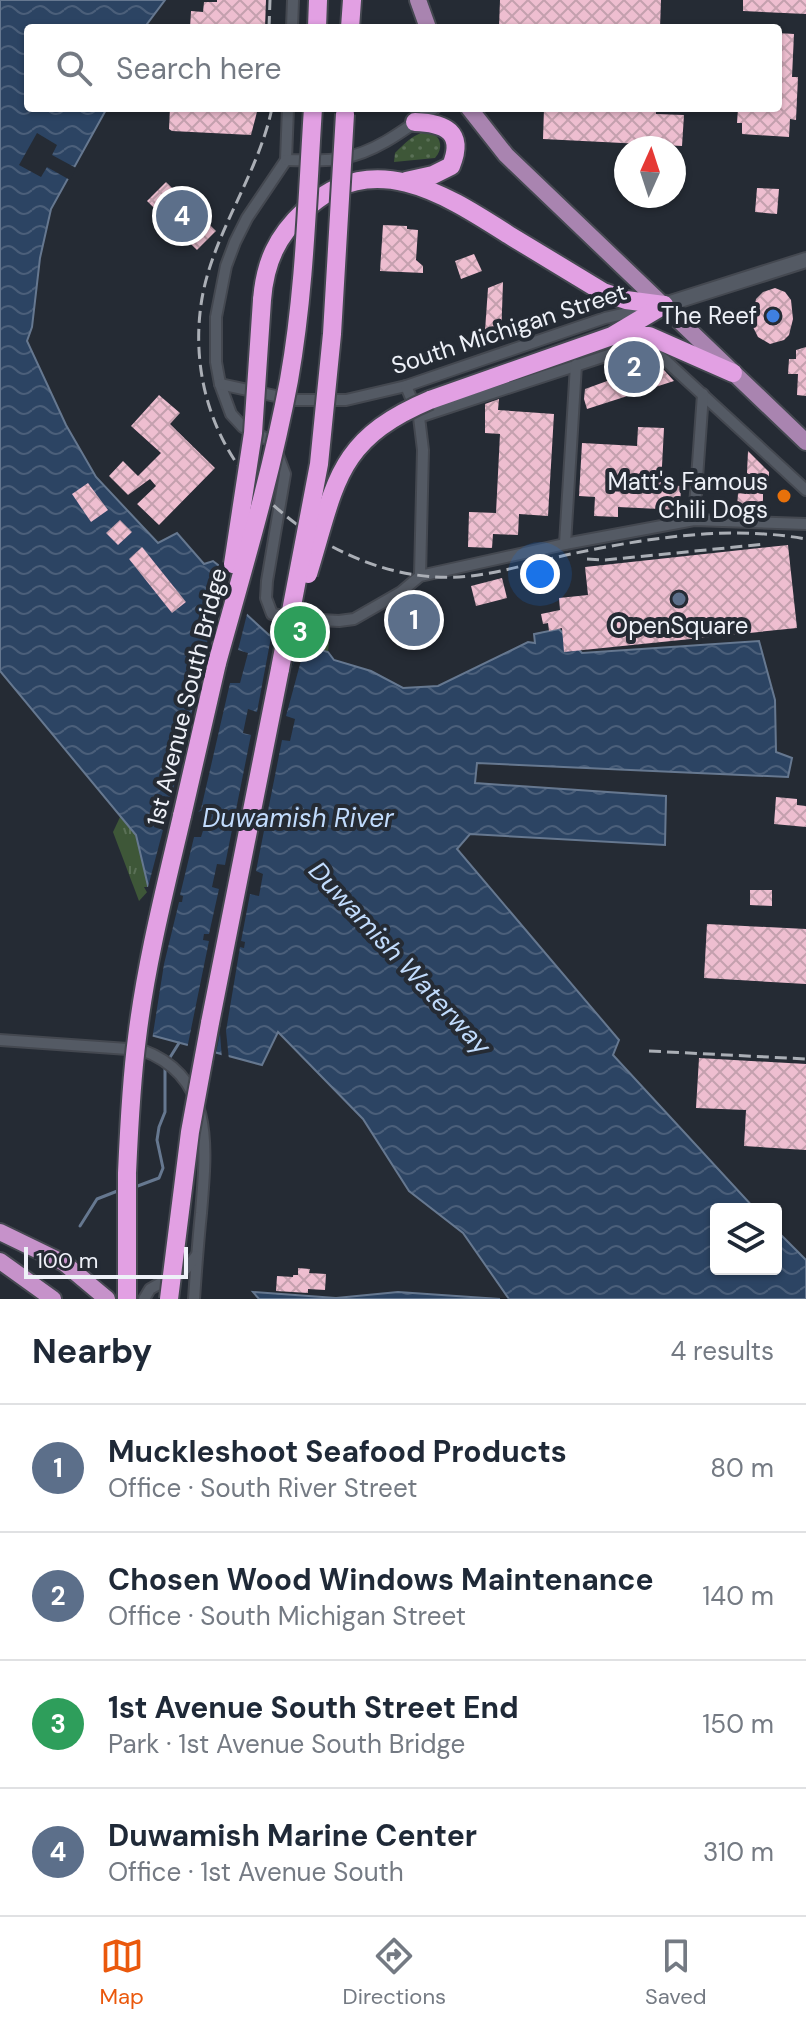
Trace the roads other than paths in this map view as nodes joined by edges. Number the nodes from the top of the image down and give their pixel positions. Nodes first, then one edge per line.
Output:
1 (293, 0) edge
2 (318, 0) edge
3 (352, 0) edge
4 (418, 0) edge
5 (292, 24) edge
6 (317, 24) edge
7 (350, 24) edge
8 (427, 24) edge
9 (288, 112) edge
10 (313, 112) edge
11 (345, 112) edge
12 (429, 112) edge
13 (472, 112) edge
14 (415, 122) junction
15 (286, 160) junction
16 (405, 182) junction
17 (806, 260) edge
18 (664, 305) junction
19 (612, 336) junction
20 (576, 365) junction
21 (733, 373) junction
22 (220, 384) junction
23 (406, 386) junction
24 (703, 394) junction
25 (419, 417) junction
26 (806, 442) edge
27 (806, 490) edge
28 (694, 520) junction
29 (806, 524) edge
30 (565, 544) junction
31 (420, 576) junction
32 (217, 663) junction
33 (280, 669) junction
34 (0, 1040) edge
35 (0, 1232) edge
36 (197, 1254) junction
37 (3, 1264) edge
38 (53, 1299) edge
39 (107, 1299) edge
40 (127, 1299) edge
41 (144, 1299) edge
42 (169, 1299) edge
43 (194, 1299) edge

1 - 5 street
2 - 6 highway
3 - 7 highway
4 - 8 main road
9 - 15 street
10 - 32 highway, 1st Avenue South Bridge, bridge
11 - 33 highway, bridge
12 - 14 street
13 - 18 main road
14 - 15 street
14 - 16 highway
15 - 22 street
16 - 18 highway
16 - 32 highway, bridge
17 - 18 main road, South Michigan Street
18 - 19 highway
18 - 21 main road
18 - 23 street, South Michigan Street
19 - 21 highway
19 - 33 highway, bridge
20 - 24 street
20 - 25 street
20 - 30 street
21 - 26 main road
22 - 23 street, South Michigan Street
22 - 31 street
23 - 25 street
24 - 27 street
24 - 28 street
25 - 31 street
28 - 29 street
28 - 30 street
30 - 31 street
32 - 40 highway, 1st Avenue South Bridge, bridge
33 - 42 highway, bridge
34 - 36 street
35 - 39 highway
36 - 41 street
36 - 43 street
37 - 38 highway

